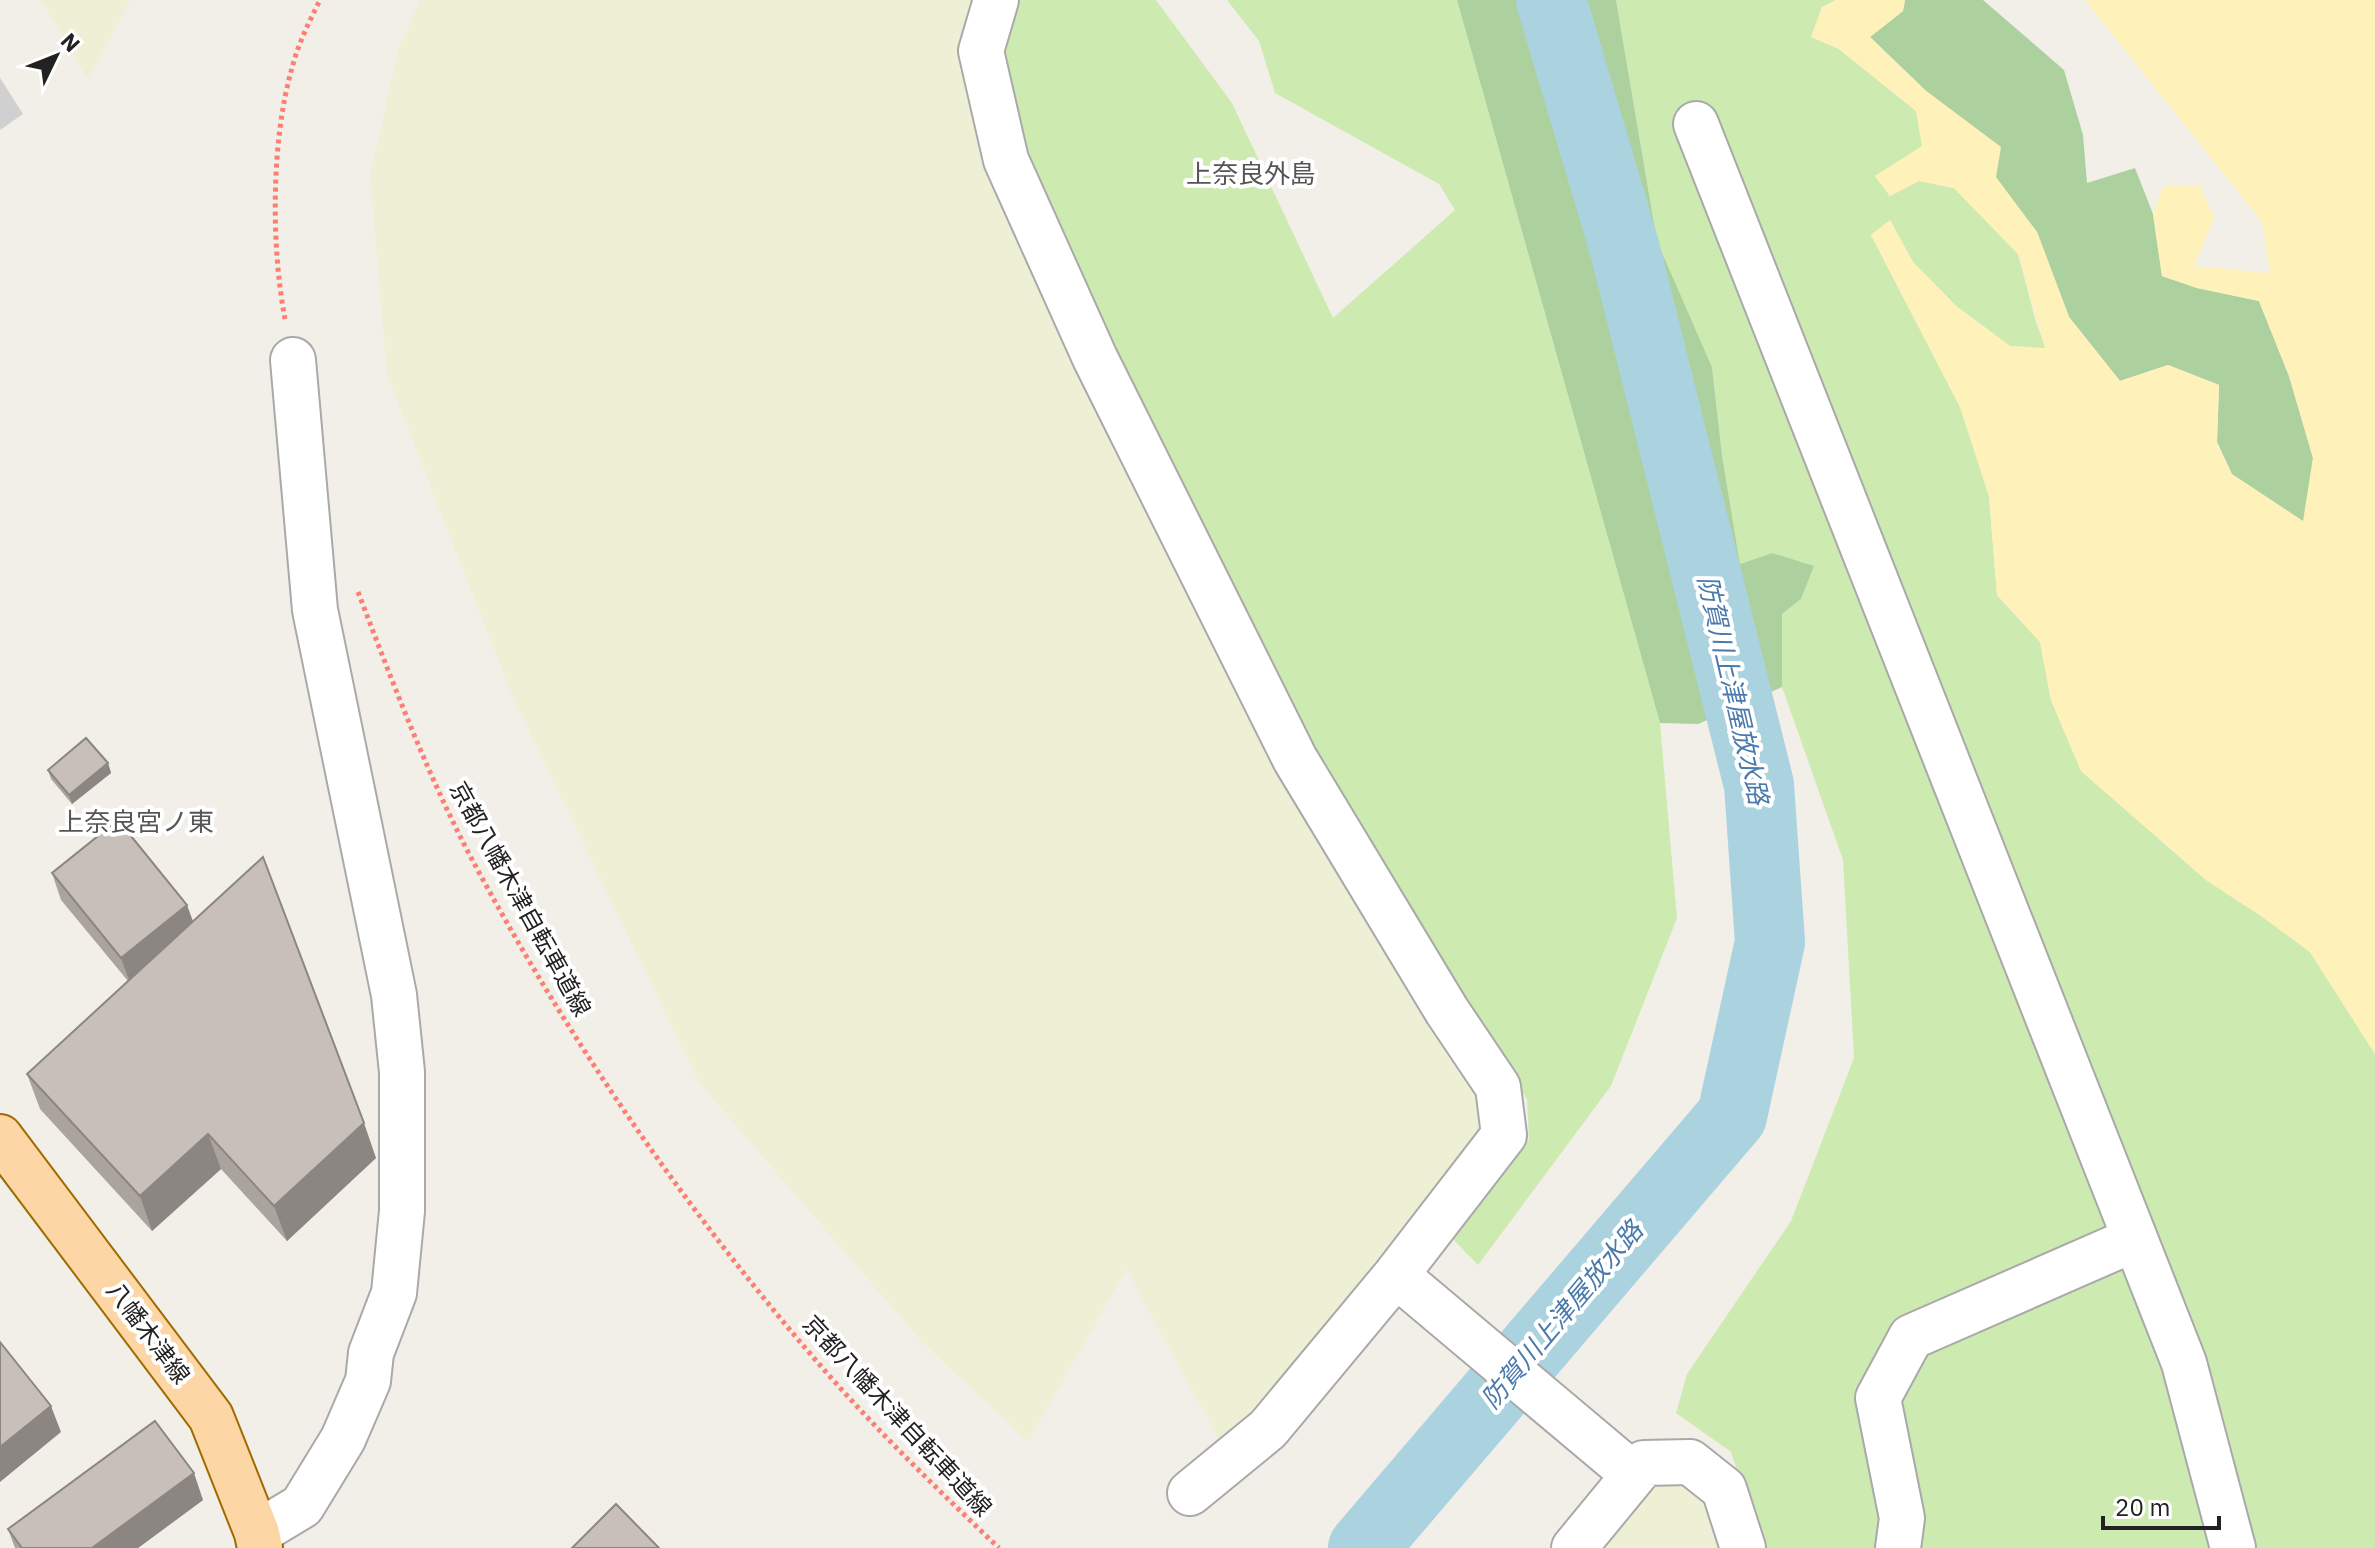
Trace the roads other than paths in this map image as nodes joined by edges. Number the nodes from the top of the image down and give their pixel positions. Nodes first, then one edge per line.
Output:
1 (996, 0) edge
2 (1696, 124) dead end
3 (293, 360) road end
4 (0, 1137) edge
5 (2135, 1239) junction
6 (1396, 1275) junction
7 (1634, 1475) junction
8 (1190, 1493) dead end
9 (258, 1541) edge
10 (1574, 1548) edge
11 (1743, 1548) edge
12 (1898, 1548) edge
13 (2233, 1548) edge

1 - 6 street
2 - 5 street
3 - 9 street
4 - 9 main road, 八幡木津線
5 - 12 street
5 - 13 street
6 - 7 street
6 - 8 street
7 - 10 street
7 - 11 street

